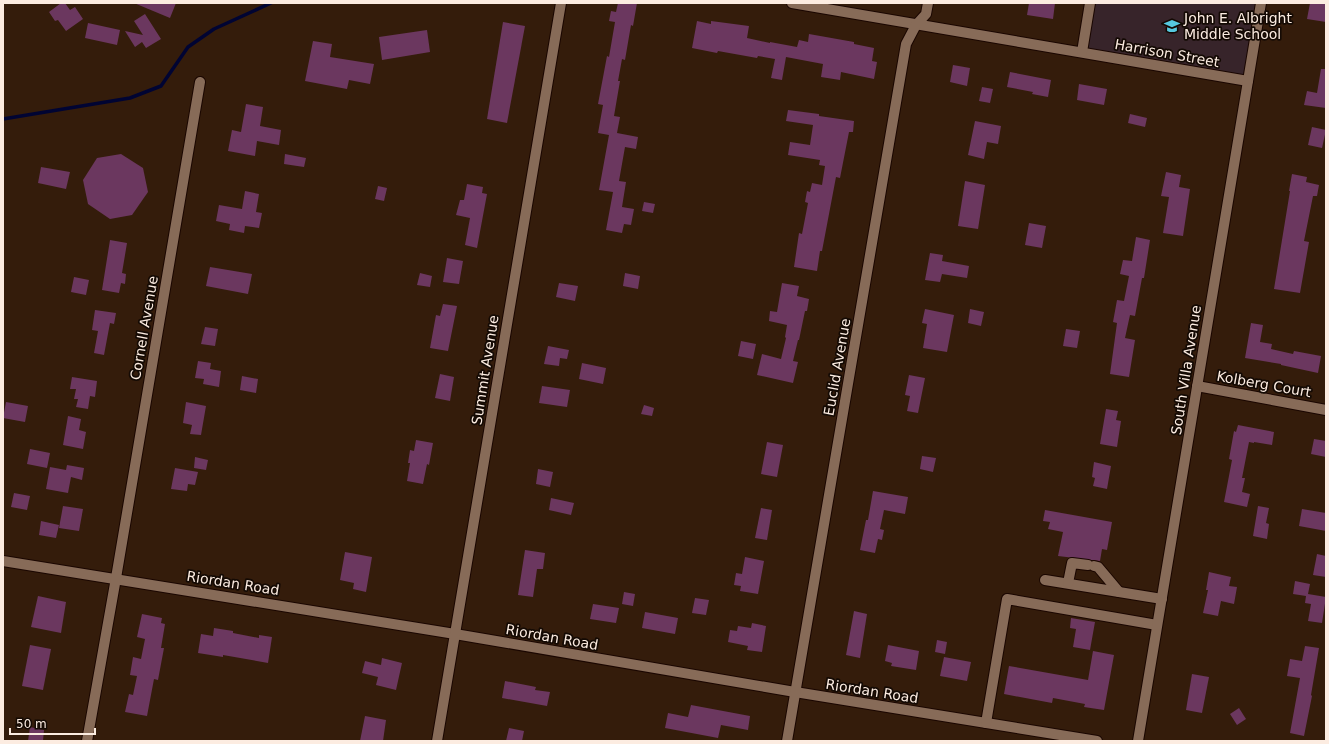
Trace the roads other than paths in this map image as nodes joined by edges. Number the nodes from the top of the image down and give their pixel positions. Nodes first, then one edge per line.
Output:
1 (561, 3) edge
2 (792, 3) edge
3 (928, 3) edge
4 (1090, 3) edge
5 (1261, 3) edge
6 (916, 25) junction
7 (1082, 52) junction
8 (1248, 81) junction
9 (200, 82) dead end
10 (1197, 386) junction
11 (1326, 410) edge
12 (3, 560) edge
13 (116, 578) junction
14 (1045, 580) dead end
15 (1068, 584) junction
16 (1119, 592) junction
17 (1162, 599) junction
18 (1157, 625) junction
19 (456, 634) junction
20 (795, 692) junction
21 (986, 723) junction
22 (87, 741) edge
23 (437, 741) edge
24 (787, 741) edge
25 (1096, 741) edge
26 (1138, 741) edge

1 - 19 street, Summit Avenue
2 - 6 street, Harrison Street
3 - 6 street, Euclid Avenue
4 - 7 street
5 - 8 street, South Villa Avenue
6 - 7 street, Harrison Street
6 - 20 street, Euclid Avenue
7 - 8 street, Harrison Street
8 - 10 street, South Villa Avenue
9 - 13 street, Cornell Avenue
10 - 11 street, Kolberg Court
10 - 17 street, South Villa Avenue
12 - 13 street, Riordan Road
13 - 19 street, Riordan Road
13 - 22 street, Cornell Avenue
14 - 15 street
15 - 16 street
15 - 16 street
16 - 17 street
17 - 18 street, South Villa Avenue
18 - 21 street
18 - 26 street, South Villa Avenue
19 - 20 street, Riordan Road
19 - 23 street, Summit Avenue
20 - 21 street, Riordan Road
20 - 24 street, Euclid Avenue
21 - 25 street, Riordan Road

